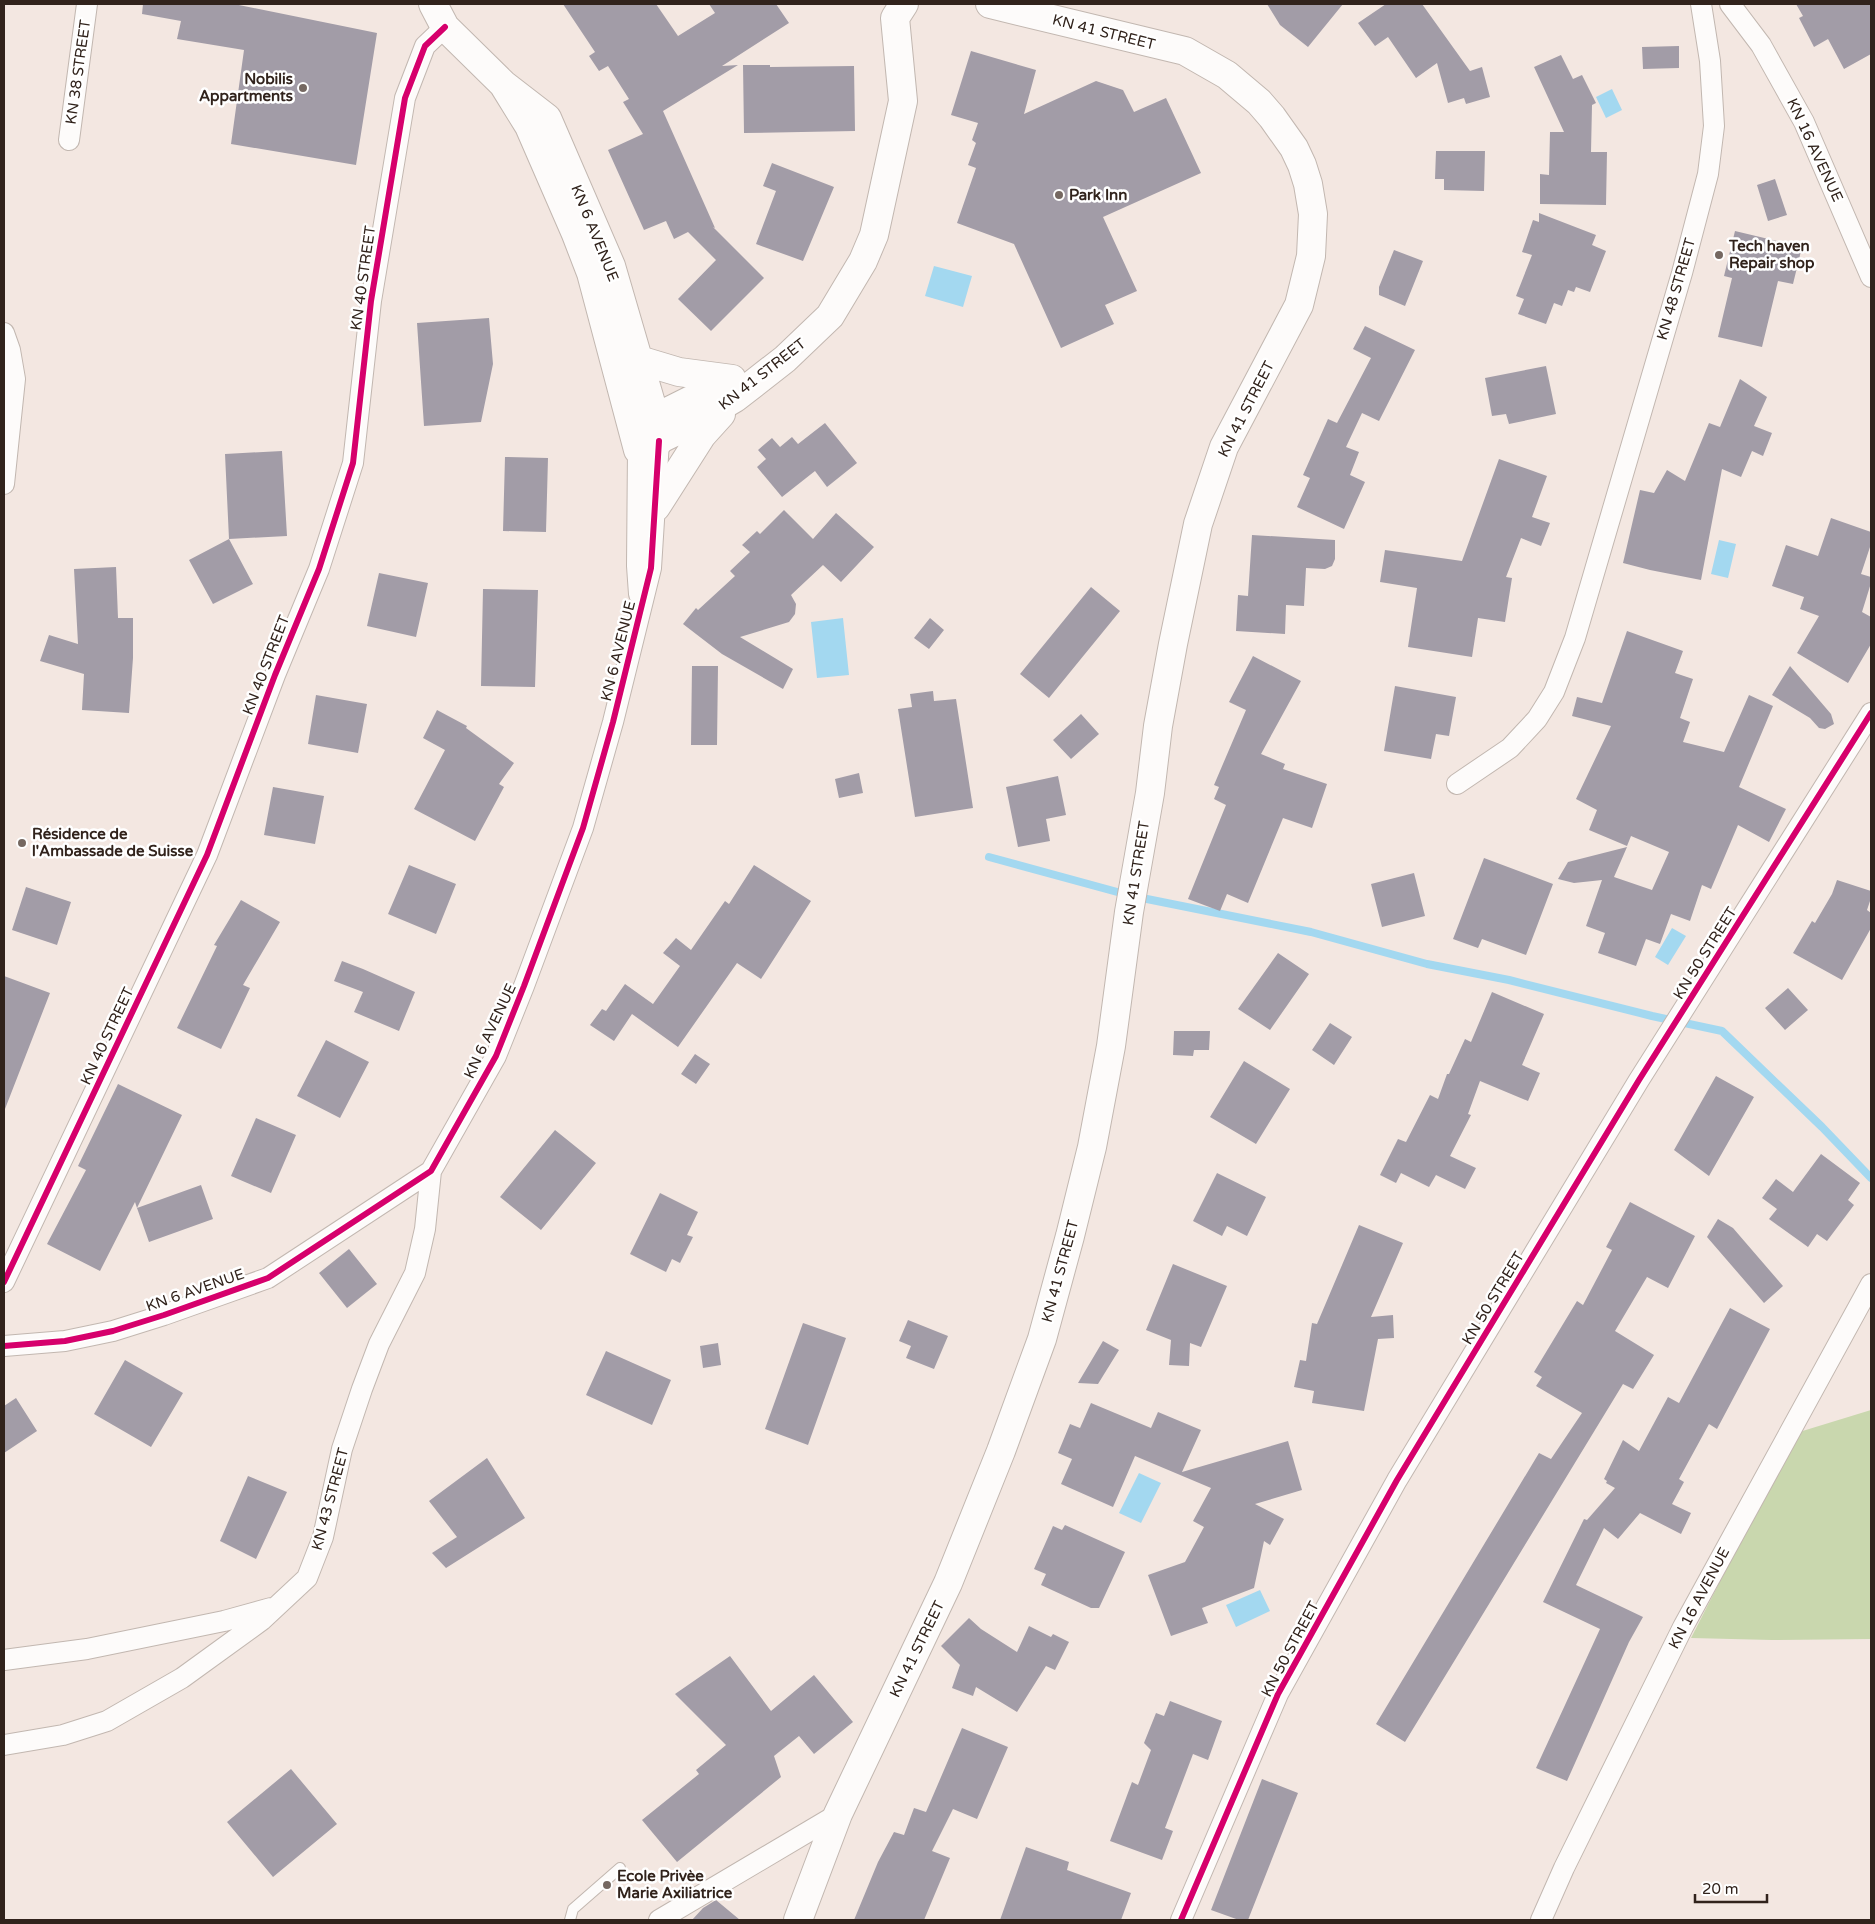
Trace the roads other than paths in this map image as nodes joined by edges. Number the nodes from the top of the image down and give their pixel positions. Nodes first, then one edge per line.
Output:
1 (87, 4) edge
2 (904, 4) edge
3 (990, 4) edge
4 (1701, 4) edge
5 (1730, 4) edge
6 (439, 15) edge
7 (503, 84) junction
8 (69, 140) dead end
9 (1871, 277) edge
10 (4, 334) edge
11 (639, 360) junction
12 (734, 389) junction
13 (646, 434) junction
14 (4, 484) edge
15 (656, 507) junction
16 (640, 611) junction
17 (1871, 713) edge
18 (1457, 784) dead end
19 (431, 1171) junction
20 (4, 1282) edge
21 (1871, 1284) edge
22 (4, 1346) edge
23 (286, 1606) junction
24 (4, 1660) edge
25 (4, 1746) edge
26 (838, 1814) junction
27 (620, 1868) dead end
28 (570, 1920) edge
29 (659, 1920) edge
30 (798, 1920) edge
31 (1181, 1920) edge
32 (1541, 1920) edge

1 - 8 street, KN 38 STREET
2 - 12 main road, KN 41 STREET
3 - 26 main road, KN 41 STREET
4 - 18 street, KN 48 STREET
5 - 9 street, KN 16 AVENUE
6 - 7 main road, KN 6 AVENUE
6 - 20 street, KN 40 STREET
7 - 11 main road, KN 6 AVENUE
7 - 13 main road, KN 6 AVENUE
10 - 14 street
11 - 12 main road
11 - 13 main road, KN 6 AVENUE
12 - 13 main road, KN 41 STREET
12 - 15 main road
13 - 15 street, KN 6 AVENUE
13 - 16 street, KN 6 AVENUE
15 - 16 street, KN 6 AVENUE
16 - 19 street, KN 6 AVENUE
17 - 31 street, KN 50 STREET
19 - 22 street, KN 6 AVENUE
19 - 23 street, KN 43 STREET
21 - 32 street, KN 16 AVENUE
23 - 24 street
23 - 25 street, KN 43 STREET
26 - 29 street
26 - 30 main road, KN 41 STREET
27 - 28 lane

